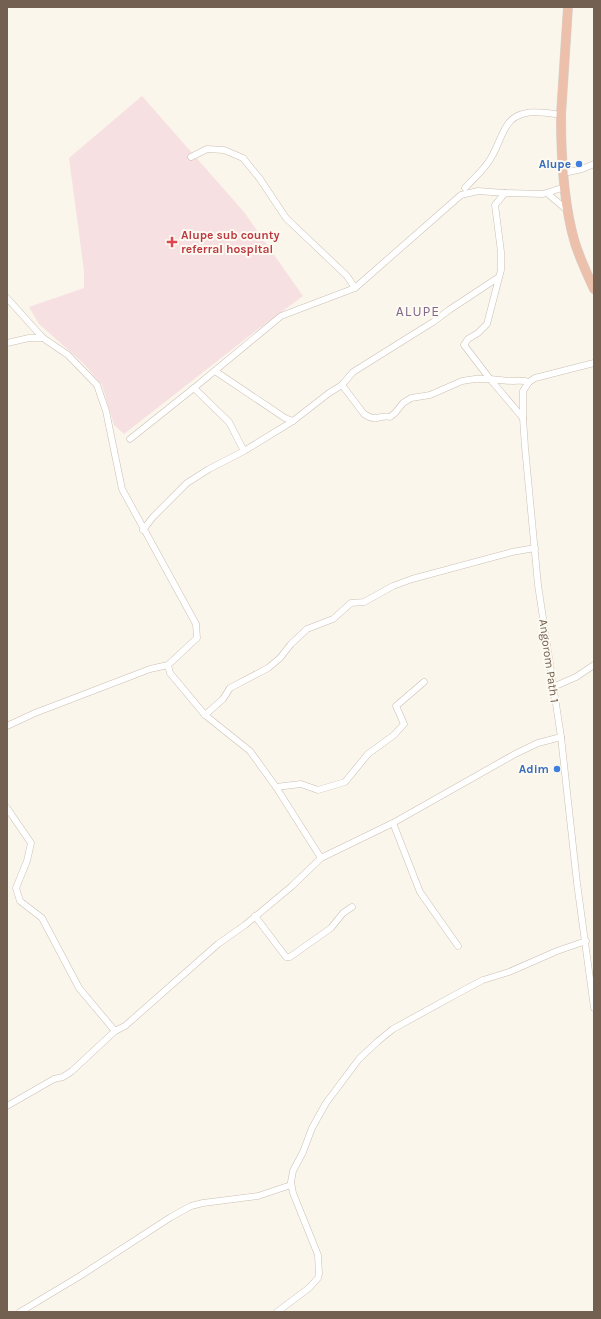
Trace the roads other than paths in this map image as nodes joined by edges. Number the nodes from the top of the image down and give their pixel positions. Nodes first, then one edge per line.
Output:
1 (568, 7) edge
2 (561, 115) junction
3 (191, 157) dead end
4 (594, 164) edge
5 (564, 174) junction
6 (565, 187) junction
7 (465, 188) dead end
8 (547, 193) junction
9 (505, 194) junction
10 (568, 211) junction
11 (499, 277) junction
12 (355, 288) junction
13 (594, 289) edge
14 (7, 292) edge
15 (7, 299) edge
16 (43, 338) junction
17 (7, 343) edge
18 (594, 363) edge
19 (215, 372) junction
20 (490, 379) junction
21 (529, 382) junction
22 (342, 385) junction
23 (194, 388) junction
24 (523, 418) junction
25 (293, 421) junction
26 (130, 439) dead end
27 (244, 451) junction
28 (143, 530) junction
29 (535, 548) junction
30 (168, 665) junction
31 (594, 665) edge
32 (424, 682) dead end
33 (553, 687) junction
34 (205, 715) junction
35 (7, 726) edge
36 (561, 737) junction
37 (276, 787) junction
38 (7, 808) edge
39 (393, 823) junction
40 (321, 858) junction
41 (352, 907) dead end
42 (255, 916) junction
43 (586, 941) junction
44 (458, 946) dead end
45 (591, 968) edge
46 (594, 1008) edge
47 (115, 1031) junction
48 (7, 1106) edge
49 (291, 1185) junction
50 (20, 1312) edge
51 (277, 1312) edge

1 - 2 highway
2 - 5 highway
2 - 7 street
3 - 12 street
4 - 5 street
5 - 6 highway
6 - 8 street
6 - 10 highway
8 - 9 street
8 - 10 street
9 - 11 street
9 - 12 street
10 - 13 highway
11 - 20 street
11 - 22 street
12 - 19 street
14 - 15 street
15 - 16 street
16 - 17 street
16 - 28 street
18 - 21 street
19 - 23 street
19 - 25 street
20 - 21 street
20 - 22 street
20 - 24 street
21 - 24 street, Angorom Path 1
22 - 25 street
23 - 26 street
23 - 27 street
24 - 29 street, Angorom Path 1
25 - 27 street
27 - 28 street
28 - 30 street
29 - 33 street, Angorom Path 1
29 - 34 street
30 - 34 street
30 - 35 street
31 - 33 street
32 - 37 street
33 - 36 street, Angorom Path 1
34 - 37 street
36 - 39 street
36 - 43 street, Angorom Path 1
37 - 40 street
38 - 47 street
39 - 40 street
39 - 44 street
40 - 42 street
41 - 42 street
42 - 47 street
43 - 45 street, Angorom Path 1
43 - 49 street
45 - 46 street, Angorom Path 1
47 - 48 street
49 - 50 street
49 - 51 street

